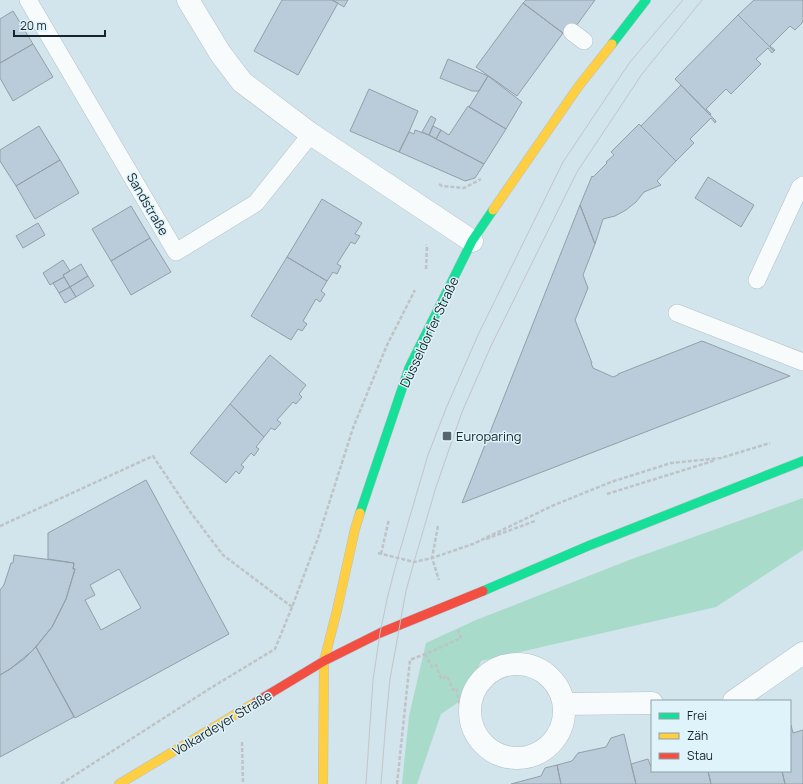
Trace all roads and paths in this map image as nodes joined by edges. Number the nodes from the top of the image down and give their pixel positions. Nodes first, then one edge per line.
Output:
1 (28, 0) edge
2 (188, 0) edge
3 (646, 0) edge
4 (311, 134) junction
5 (803, 185) edge
6 (472, 241) junction
7 (758, 280) dead end
8 (416, 288) dead end
9 (677, 313) dead end
10 (803, 362) edge
11 (773, 442) dead end
12 (721, 458) junction
13 (803, 461) edge
14 (607, 494) dead end
15 (390, 515) dead end
16 (535, 522) dead end
17 (0, 526) edge
18 (438, 526) dead end
19 (318, 538) junction
20 (473, 544) junction
21 (351, 547) junction
22 (381, 554) junction
23 (432, 558) junction
24 (292, 608) junction
25 (435, 650) dead end
26 (803, 653) edge
27 (425, 654) junction
28 (324, 661) junction
29 (735, 700) edge
30 (651, 703) edge
31 (564, 704) junction
32 (470, 708) junction
33 (242, 711) junction
34 (120, 783) edge
35 (61, 784) edge
36 (134, 784) edge
37 (243, 784) edge
38 (323, 784) edge
39 (397, 784) edge

1 - 4 lane, Sandstraße
2 - 4 street
3 - 6 main road, Düsseldorfer Straße
4 - 6 street
5 - 7 lane
6 - 21 main road, Düsseldorfer Straße
8 - 19 path
9 - 10 lane
11 - 12 path
12 - 14 path
12 - 20 path
13 - 28 main road
15 - 22 path
16 - 20 path
17 - 24 path
18 - 23 path
19 - 21 path
19 - 24 path
20 - 23 path
21 - 22 path
21 - 28 main road, Düsseldorfer Straße
22 - 23 path
24 - 35 path
25 - 27 path
26 - 29 street
27 - 32 path
27 - 39 path
28 - 33 main road, Volkardeyer Straße
28 - 38 main road, Düsseldorfer Straße
30 - 31 street
31 - 32 street
31 - 32 street
33 - 34 main road, Volkardeyer Straße
33 - 37 path
34 - 36 main road

